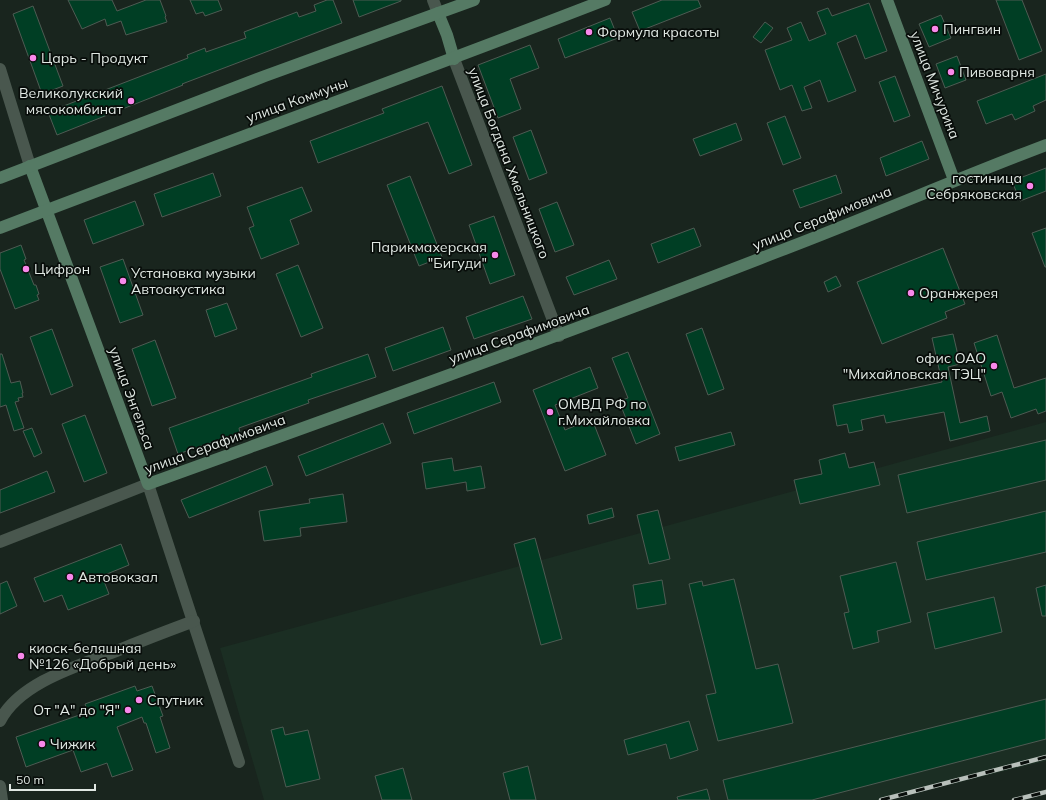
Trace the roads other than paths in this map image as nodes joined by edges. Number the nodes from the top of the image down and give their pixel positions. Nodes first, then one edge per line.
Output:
1 (433, 0) edge
2 (474, 0) edge
3 (605, 0) edge
4 (886, 0) edge
5 (438, 13) junction
6 (454, 59) junction
7 (0, 69) edge
8 (1046, 145) edge
9 (30, 166) junction
10 (0, 178) edge
11 (954, 180) junction
12 (46, 210) junction
13 (0, 228) edge
14 (559, 336) junction
15 (148, 484) junction
16 (0, 542) edge
17 (194, 621) junction
18 (0, 721) edge
19 (239, 762) dead end
20 (0, 786) edge
21 (2, 800) edge

1 - 5 street, улица Богдана Хмельницкого
2 - 5 street
3 - 6 street, улица Коммуны
4 - 11 street, улица Мичурина
5 - 6 street, улица Богдана Хмельницкого
5 - 9 street
6 - 12 street, улица Коммуны
6 - 14 street, улица Богдана Хмельницкого
7 - 9 street, улица Энгельса
8 - 11 street, улица Серафимовича
9 - 10 street
9 - 12 street, улица Энгельса
11 - 14 street, улица Серафимовича
12 - 13 street, улица Коммуны
12 - 15 street, улица Энгельса
14 - 15 street, улица Серафимовича
15 - 16 street, улица Серафимовича
15 - 17 street, улица Энгельса
17 - 18 street
17 - 19 street, улица Энгельса
20 - 21 street

